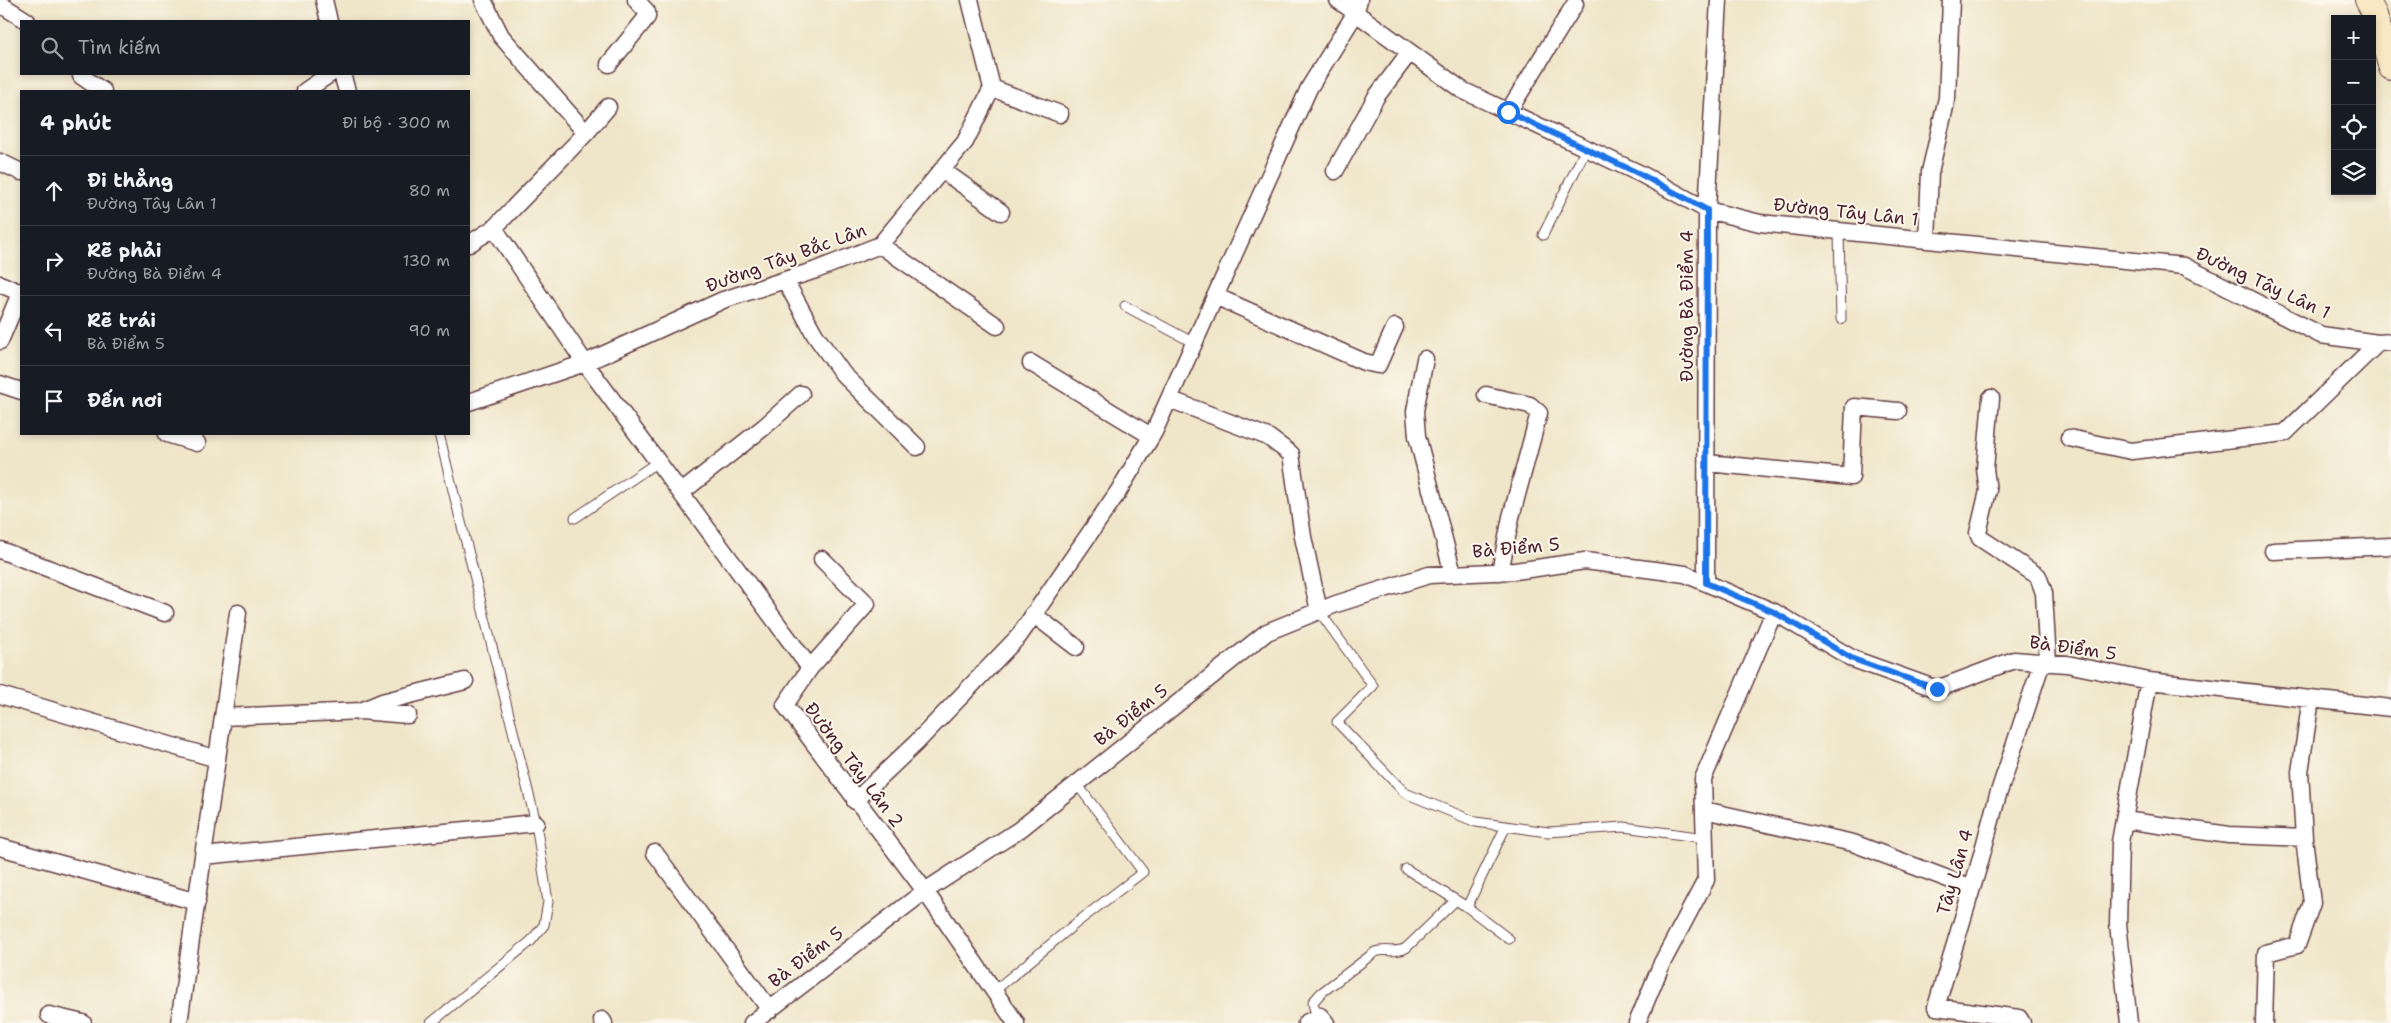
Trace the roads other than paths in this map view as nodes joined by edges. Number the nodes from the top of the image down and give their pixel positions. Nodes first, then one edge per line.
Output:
1 (324, 0) edge
2 (484, 0) edge
3 (636, 0) edge
4 (970, 0) edge
5 (1338, 0) edge
6 (1719, 0) edge
7 (1951, 0) edge
8 (2368, 0) edge
9 (0, 4) edge
10 (1575, 4) dead end
11 (1357, 7) edge
12 (25, 20) edge
13 (329, 20) edge
14 (1409, 53) junction
15 (609, 64) dead end
16 (2391, 68) edge
17 (328, 75) edge
18 (342, 75) edge
19 (81, 76) dead end
20 (992, 88) junction
21 (102, 90) edge
22 (306, 90) edge
23 (347, 90) edge
24 (608, 107) dead end
25 (1508, 112) junction
26 (1060, 114) dead end
27 (586, 133) junction
28 (1586, 149) junction
29 (0, 162) edge
30 (942, 170) junction
31 (1335, 171) dead end
32 (20, 172) edge
33 (1707, 210) junction
34 (1001, 212) dead end
35 (494, 228) junction
36 (1839, 231) junction
37 (1543, 235) dead end
38 (1927, 240) junction
39 (470, 243) edge
40 (880, 245) junction
41 (785, 280) junction
42 (0, 284) edge
43 (20, 292) edge
44 (20, 294) edge
45 (1215, 296) junction
46 (1125, 306) dead end
47 (1841, 318) dead end
48 (997, 326) dead end
49 (1395, 327) dead end
50 (0, 341) edge
51 (1194, 343) junction
52 (2385, 343) edge
53 (1425, 359) dead end
54 (585, 363) junction
55 (1031, 363) dead end
56 (0, 384) edge
57 (20, 391) edge
58 (801, 394) dead end
59 (1486, 395) dead end
60 (1991, 398) dead end
61 (1169, 399) junction
62 (470, 402) edge
63 (1898, 411) dead end
64 (171, 435) edge
65 (439, 435) edge
66 (1151, 436) junction
67 (2070, 438) dead end
68 (197, 442) dead end
69 (917, 447) dead end
70 (659, 461) junction
71 (1708, 463) junction
72 (682, 492) junction
73 (575, 518) dead end
74 (2391, 546) edge
75 (0, 550) edge
76 (2273, 551) dead end
77 (822, 559) dead end
78 (1500, 572) junction
79 (1453, 574) junction
80 (1706, 583) junction
81 (1319, 611) junction
82 (1774, 612) junction
83 (165, 613) dead end
84 (238, 613) dead end
85 (1034, 614) junction
86 (1076, 647) dead end
87 (2045, 662) junction
88 (810, 668) junction
89 (465, 681) dead end
90 (2149, 681) junction
91 (0, 695) edge
92 (2311, 699) junction
93 (2391, 708) edge
94 (361, 711) junction
95 (408, 715) dead end
96 (223, 717) junction
97 (217, 759) junction
98 (1076, 784) junction
99 (855, 801) junction
100 (1704, 810) junction
101 (2124, 820) junction
102 (536, 823) junction
103 (1506, 826) junction
104 (1705, 838) junction
105 (2304, 838) junction
106 (0, 846) edge
107 (655, 853) dead end
108 (203, 856) junction
109 (1406, 869) dead end
110 (1972, 888) junction
111 (924, 891) junction
112 (1456, 900) junction
113 (196, 902) junction
114 (1467, 907) junction
115 (1509, 939) dead end
116 (994, 990) junction
117 (49, 1015) dead end
118 (761, 1018) edge
119 (1317, 1021) edge
120 (83, 1023) edge
121 (179, 1023) edge
122 (430, 1023) edge
123 (1016, 1023) edge
124 (1637, 1023) edge
125 (2022, 1023) edge
126 (2129, 1023) edge
127 (2264, 1023) edge

1 - 13 street
2 - 27 street
3 - 15 street
4 - 20 street
5 - 11 street, Đường Tây Lân 1
6 - 33 street, Đường Bà Điểm 4
7 - 38 street
8 - 16 main road
9 - 12 street
10 - 25 street
11 - 14 street, Đường Tây Lân 1
11 - 45 street
14 - 25 street, Đường Tây Lân 1
14 - 31 street
17 - 22 street
18 - 23 street
19 - 21 street
20 - 26 street
20 - 30 street, Đường Tây Bắc Lân
24 - 27 street
25 - 28 street, Đường Tây Lân 1
27 - 35 street
28 - 33 street, Đường Tây Lân 1
28 - 37 lane
29 - 32 street
30 - 34 street
30 - 40 street, Đường Tây Bắc Lân
33 - 36 street, Đường Tây Lân 1
33 - 71 street, Đường Bà Điểm 4
35 - 39 street
35 - 54 street
36 - 38 street, Đường Tây Lân 1
36 - 47 lane
38 - 52 street, Đường Tây Lân 1
40 - 41 street, Đường Tây Bắc Lân
40 - 48 street
41 - 54 street, Đường Tây Bắc Lân
41 - 69 street
42 - 43 street
44 - 50 street
45 - 49 street
45 - 51 street
46 - 51 lane
51 - 61 street
52 - 67 street
53 - 79 street
54 - 62 street, Đường Tây Bắc Lân
54 - 70 street
55 - 66 street
56 - 57 street
58 - 72 street
59 - 78 street
60 - 87 street
61 - 66 street
61 - 81 street
63 - 71 street
64 - 68 street
65 - 102 lane
66 - 85 street
70 - 72 street
70 - 73 lane
71 - 80 street, Đường Bà Điểm 4
72 - 88 street
74 - 76 street
75 - 83 street
77 - 88 street
78 - 79 street, Bà Điểm 5
78 - 80 street, Bà Điểm 5
79 - 81 street, Bà Điểm 5
80 - 82 street, Bà Điểm 5
81 - 98 street, Bà Điểm 5
81 - 103 lane
82 - 87 street, Bà Điểm 5
82 - 100 street
84 - 96 street
85 - 86 street
85 - 99 street
87 - 90 street, Bà Điểm 5
87 - 110 street, Tây Lân 4
88 - 99 street, Đường Tây Lân 2
89 - 94 street
90 - 92 street, Bà Điểm 5
90 - 101 street
91 - 97 street
92 - 93 street, Bà Điểm 5
92 - 105 street
94 - 95 street
94 - 96 street
96 - 97 street
97 - 108 street
98 - 111 street, Bà Điểm 5
98 - 116 lane
99 - 111 street, Đường Tây Lân 2
100 - 104 street
100 - 110 street
101 - 105 street
101 - 126 street
102 - 108 street
102 - 122 lane
103 - 104 lane
103 - 114 lane
104 - 124 street
105 - 127 street
106 - 113 street
107 - 118 street
108 - 113 street
109 - 112 lane
110 - 125 street, Tây Lân 4
111 - 116 street, Đường Tây Lân 2
111 - 118 street, Bà Điểm 5
112 - 114 lane
112 - 119 lane
113 - 121 street
114 - 115 lane
116 - 123 street, Đường Tây Lân 2
117 - 120 street

